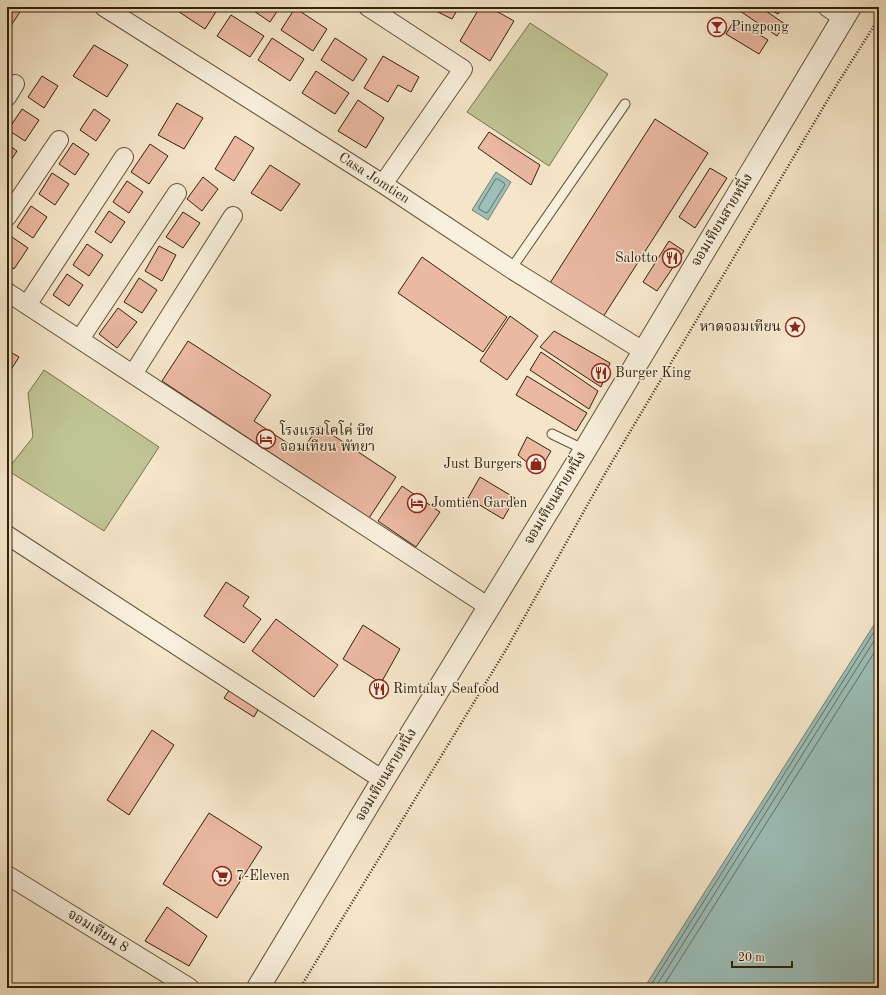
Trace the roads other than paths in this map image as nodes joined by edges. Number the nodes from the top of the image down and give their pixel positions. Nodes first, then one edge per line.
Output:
1 (104, 7) edge
2 (368, 7) edge
3 (840, 11) edge
4 (625, 104) dead end
5 (59, 140) dead end
6 (124, 157) dead end
7 (384, 184) junction
8 (177, 193) dead end
9 (233, 216) dead end
10 (7, 217) edge
11 (511, 269) junction
12 (7, 292) edge
13 (27, 305) junction
14 (80, 339) junction
15 (643, 351) junction
16 (133, 374) junction
17 (552, 434) dead end
18 (585, 450) junction
19 (7, 535) edge
20 (489, 607) junction
21 (383, 780) junction
22 (7, 875) edge
23 (190, 988) edge
24 (258, 988) edge

1 - 7 street, Casa Jomtien
2 - 7 street
3 - 15 street, จอมเทียนสายหนึ่ง
4 - 11 lane
5 - 10 street
6 - 13 street
7 - 11 street, Casa Jomtien
8 - 14 street
9 - 16 street
11 - 15 street, Casa Jomtien
12 - 13 street
13 - 14 street
14 - 16 street
15 - 18 street, จอมเทียนสายหนึ่ง
16 - 20 street
17 - 18 lane
18 - 20 street, จอมเทียนสายหนึ่ง
19 - 21 street
20 - 21 street, จอมเทียนสายหนึ่ง
21 - 24 street, จอมเทียนสายหนึ่ง
22 - 23 street, จอมเทียน 8

